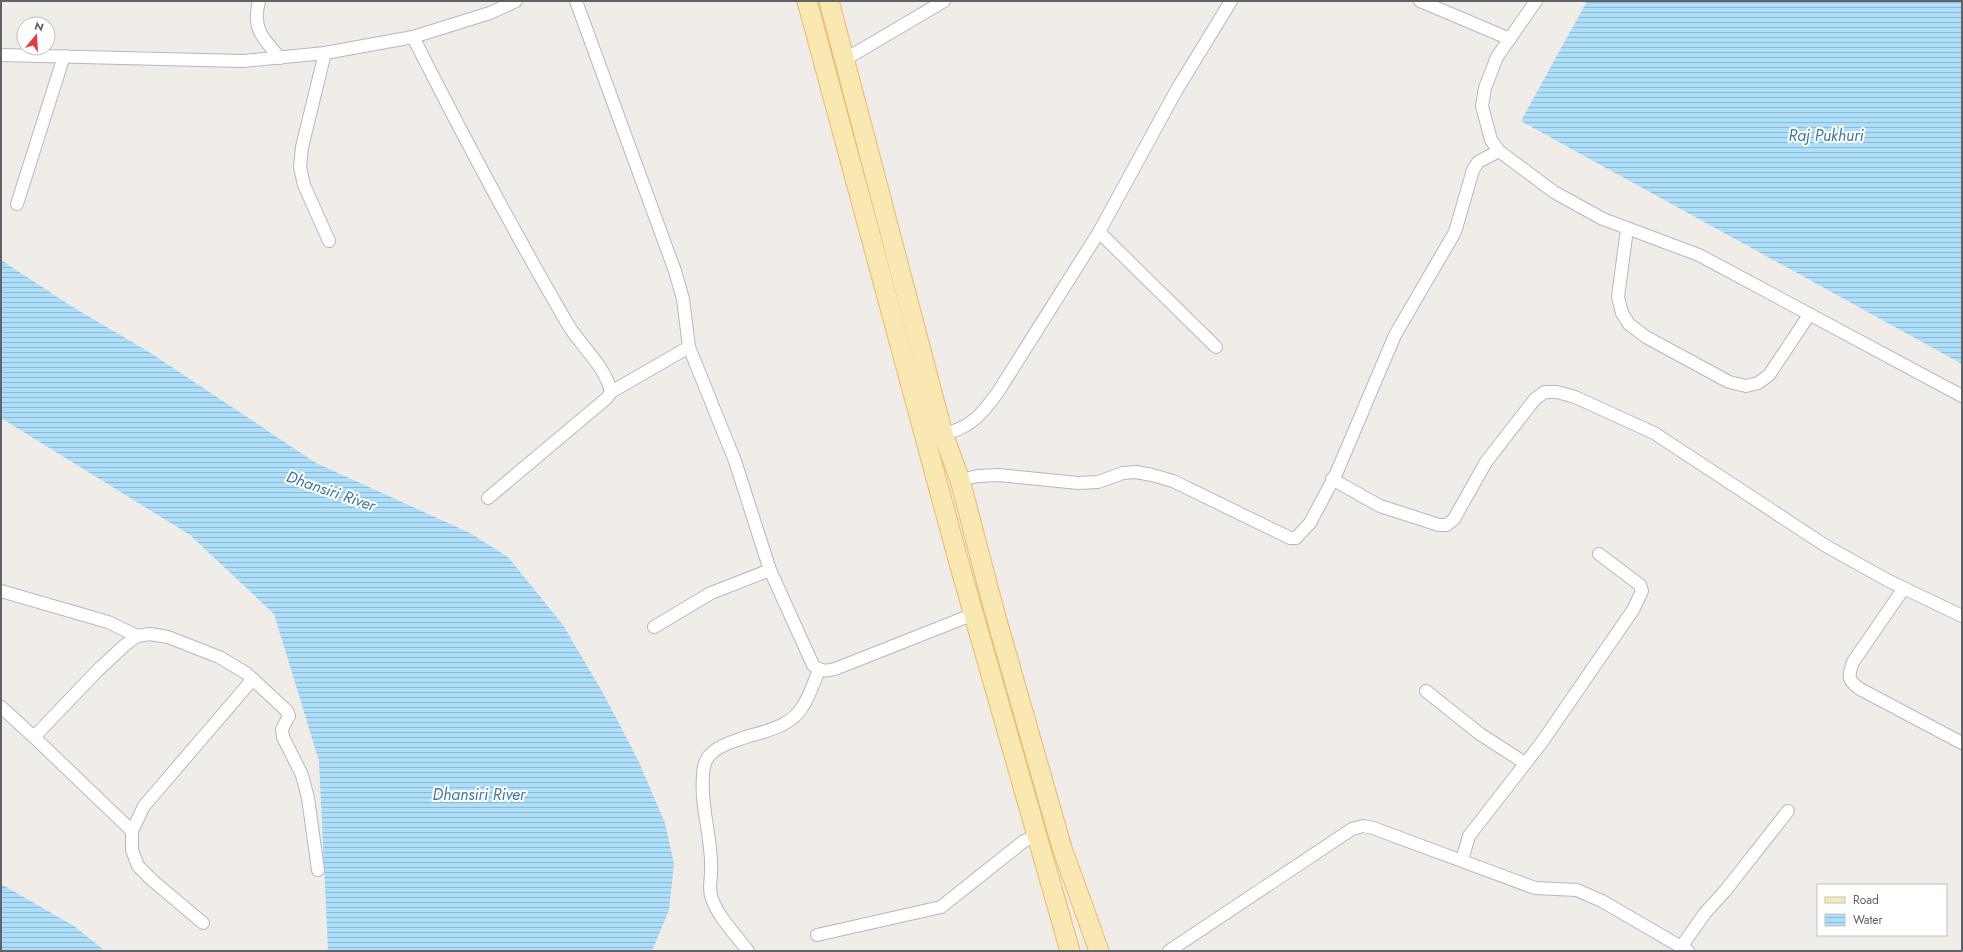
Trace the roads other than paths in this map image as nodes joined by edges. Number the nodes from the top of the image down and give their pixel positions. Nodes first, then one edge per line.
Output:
1 (259, 1) edge
2 (516, 1) edge
3 (576, 1) edge
4 (808, 1) edge
5 (829, 1) edge
6 (944, 1) edge
7 (1231, 1) edge
8 (1420, 1) edge
9 (1536, 1) edge
10 (413, 37) junction
11 (1510, 39) junction
12 (325, 53) junction
13 (1, 54) edge
14 (64, 56) junction
15 (280, 58) junction
16 (844, 60) junction
17 (1499, 151) junction
18 (17, 204) dead end
19 (1628, 229) junction
20 (1099, 232) junction
21 (329, 241) dead end
22 (1809, 315) junction
23 (689, 347) junction
24 (1216, 347) dead end
25 (611, 392) junction
26 (1962, 396) edge
27 (943, 434) junction
28 (1332, 479) junction
29 (960, 480) junction
30 (488, 498) dead end
31 (1599, 554) dead end
32 (770, 570) junction
33 (1904, 588) junction
34 (1, 591) edge
35 (974, 614) junction
36 (1962, 616) edge
37 (654, 627) dead end
38 (137, 636) junction
39 (819, 670) junction
40 (253, 679) junction
41 (1426, 691) dead end
42 (1, 708) edge
43 (34, 737) junction
44 (1962, 743) edge
45 (1526, 763) junction
46 (1788, 811) dead end
47 (132, 832) junction
48 (1037, 836) junction
49 (1462, 860) junction
50 (318, 870) dead end
51 (203, 923) dead end
52 (816, 935) dead end
53 (1685, 949) edge
54 (748, 951) edge
55 (1070, 951) edge
56 (1099, 951) edge
57 (1169, 951) edge

1 - 15 street
2 - 10 street
3 - 23 street
4 - 35 main road
5 - 16 main road
6 - 16 street
7 - 20 street
8 - 11 street
9 - 11 street
10 - 12 street
10 - 25 street
11 - 17 street
12 - 15 street
12 - 21 street
13 - 14 street
14 - 15 street
14 - 18 street
16 - 27 main road
17 - 19 street
17 - 28 street
19 - 22 street
19 - 22 street
20 - 24 street
20 - 27 street
22 - 26 street
23 - 25 street
23 - 32 street
25 - 30 street
27 - 29 main road
28 - 29 street
28 - 33 street
29 - 56 main road
31 - 45 street
32 - 37 street
32 - 39 street
33 - 36 street
33 - 44 street
34 - 38 street
35 - 39 street
35 - 48 main road
38 - 40 street
38 - 43 street
39 - 54 street
40 - 47 street
40 - 50 street
41 - 45 street
42 - 43 street
43 - 47 street
45 - 49 street
46 - 53 street
47 - 51 street
48 - 52 street
48 - 55 main road
49 - 53 street
49 - 57 street

